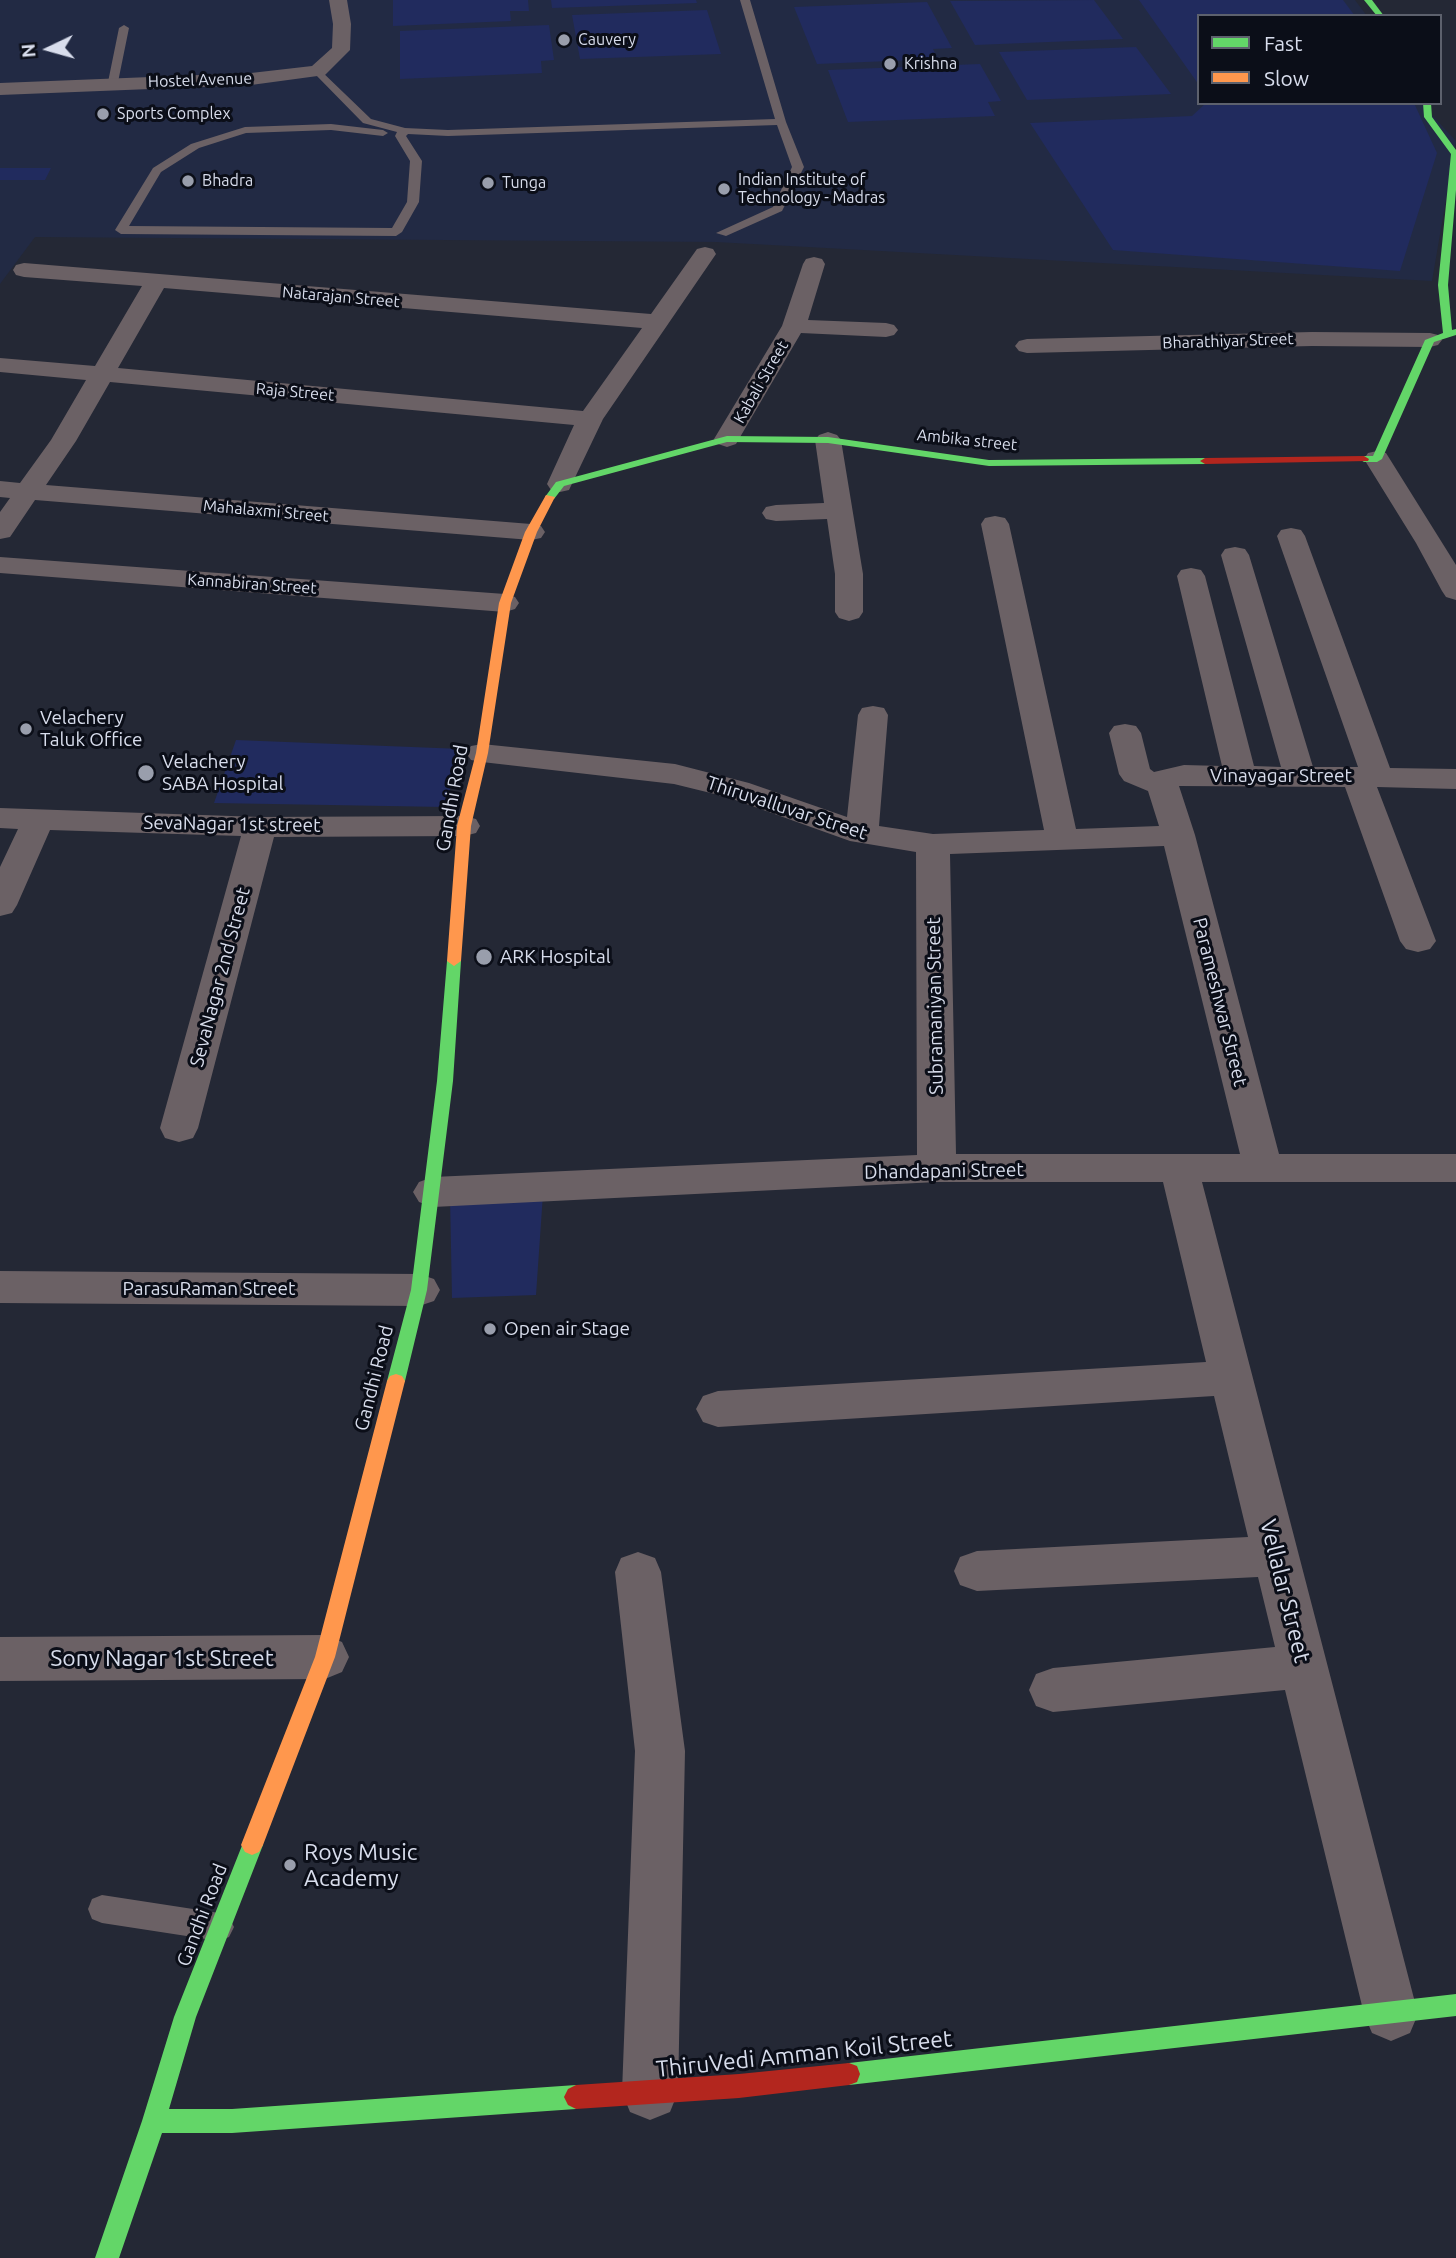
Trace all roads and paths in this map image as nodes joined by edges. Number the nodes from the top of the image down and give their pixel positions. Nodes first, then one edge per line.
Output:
1 (338, 0) edge
2 (745, 0) edge
3 (1368, 0) edge
4 (1379, 14) edge
5 (124, 28) dead end
6 (318, 71) junction
7 (113, 82) junction
8 (0, 89) edge
9 (1427, 105) edge
10 (781, 122) junction
11 (402, 133) junction
12 (1451, 139) edge
13 (1455, 179) edge
14 (722, 233) dead end
15 (705, 254) dead end
16 (814, 264) dead end
17 (24, 270) dead end
18 (156, 282) junction
19 (659, 322) junction
20 (794, 326) junction
21 (886, 330) dead end
22 (1448, 338) edge
23 (1027, 346) dead end
24 (0, 365) edge
25 (101, 375) junction
26 (590, 419) junction
27 (727, 439) junction
28 (828, 440) junction
29 (1377, 459) junction
30 (560, 484) junction
31 (13, 491) edge
32 (839, 511) junction
33 (776, 513) dead end
34 (995, 524) dead end
35 (0, 531) edge
36 (531, 532) junction
37 (1291, 536) dead end
38 (1443, 542) edge
39 (1235, 555) dead end
40 (0, 565) edge
41 (1191, 576) dead end
42 (1456, 591) edge
43 (505, 603) junction
44 (849, 612) dead end
45 (873, 715) dead end
46 (1125, 733) dead end
47 (482, 753) junction
48 (1240, 776) junction
49 (1300, 776) junction
50 (1367, 776) junction
51 (1456, 779) edge
52 (1162, 784) junction
53 (0, 818) edge
54 (38, 820) junction
55 (464, 826) junction
56 (260, 827) junction
57 (862, 834) junction
58 (1178, 835) junction
59 (1062, 839) junction
60 (933, 844) junction
61 (0, 905) edge
62 (1418, 942) dead end
63 (179, 1128) dead end
64 (937, 1168) junction
65 (1179, 1168) junction
66 (1456, 1168) edge
67 (1263, 1169) junction
68 (433, 1192) junction
69 (0, 1287) edge
70 (419, 1290) junction
71 (1232, 1378) junction
72 (718, 1409) dead end
73 (1276, 1556) junction
74 (977, 1571) dead end
75 (638, 1572) dead end
76 (325, 1657) junction
77 (0, 1659) edge
78 (1304, 1667) junction
79 (1053, 1690) dead end
80 (102, 1909) dead end
81 (219, 1927) junction
82 (1456, 2005) edge
83 (1391, 2014) junction
84 (650, 2092) junction
85 (154, 2121) junction
86 (107, 2258) edge

1 - 6 street
2 - 10 lane
3 - 4 street
5 - 7 lane
6 - 7 street, Hostel Avenue
6 - 11 lane
7 - 8 street, Hostel Avenue
9 - 12 street
10 - 11 lane
10 - 14 lane
11 - 11 lane
12 - 13 street
13 - 22 street
15 - 19 street
16 - 20 street, Kabali Street
17 - 18 street, Natarajan Street
18 - 19 street, Natarajan Street
18 - 25 street
19 - 26 street
20 - 21 street
20 - 27 street, Kabali Street
22 - 23 street, Bharathiyar Street
22 - 29 street
24 - 25 street, Raja Street
25 - 26 street, Raja Street
25 - 31 street
26 - 30 street
27 - 28 street, Ambika street
27 - 30 street, Ambika street
28 - 29 street, Ambika street
28 - 32 street
29 - 38 street
30 - 36 street, Gandhi Road
31 - 35 street
31 - 36 street, Mahalaxmi Street
32 - 33 street
32 - 44 street
34 - 59 street
36 - 43 street, Gandhi Road
37 - 50 street
38 - 42 street
39 - 49 street
40 - 43 street, Kannabiran Street
41 - 48 street
43 - 47 street, Gandhi Road
45 - 57 street
46 - 52 street
47 - 55 street, Gandhi Road
47 - 57 street, Thiruvalluvar Street
48 - 49 street, Vinayagar Street
48 - 52 street, Vinayagar Street
49 - 50 street, Vinayagar Street
50 - 51 street, Vinayagar Street
50 - 62 street
52 - 58 street
53 - 54 street, SevaNagar 1st street
54 - 56 street, SevaNagar 1st street
54 - 61 street
55 - 56 street, SevaNagar 1st street
55 - 68 street, Gandhi Road
56 - 63 street, SevaNagar 2nd Street
57 - 60 street, Thiruvalluvar Street
58 - 59 street, Thiruvalluvar Street
58 - 67 street, Parameshwar Street
59 - 60 street, Thiruvalluvar Street
60 - 64 street, Subramaniyan Street
64 - 65 street, Dhandapani Street
64 - 68 street, Dhandapani Street
65 - 67 street, Dhandapani Street
65 - 71 street, Vellalar Street
66 - 67 street, Dhandapani Street
68 - 70 street, Gandhi Road
69 - 70 street, ParasuRaman Street
70 - 76 street, Gandhi Road
71 - 72 street
71 - 73 street, Vellalar Street
73 - 74 street
73 - 78 street, Vellalar Street
75 - 84 street
76 - 77 street, Sony Nagar 1st Street
76 - 81 street, Gandhi Road
78 - 79 street
78 - 83 street, Vellalar Street
80 - 81 lane
81 - 85 street, Gandhi Road
82 - 83 street, ThiruVedi Amman Koil Street
83 - 84 street, ThiruVedi Amman Koil Street
84 - 85 street, ThiruVedi Amman Koil Street
85 - 86 street, Gandhi Road

